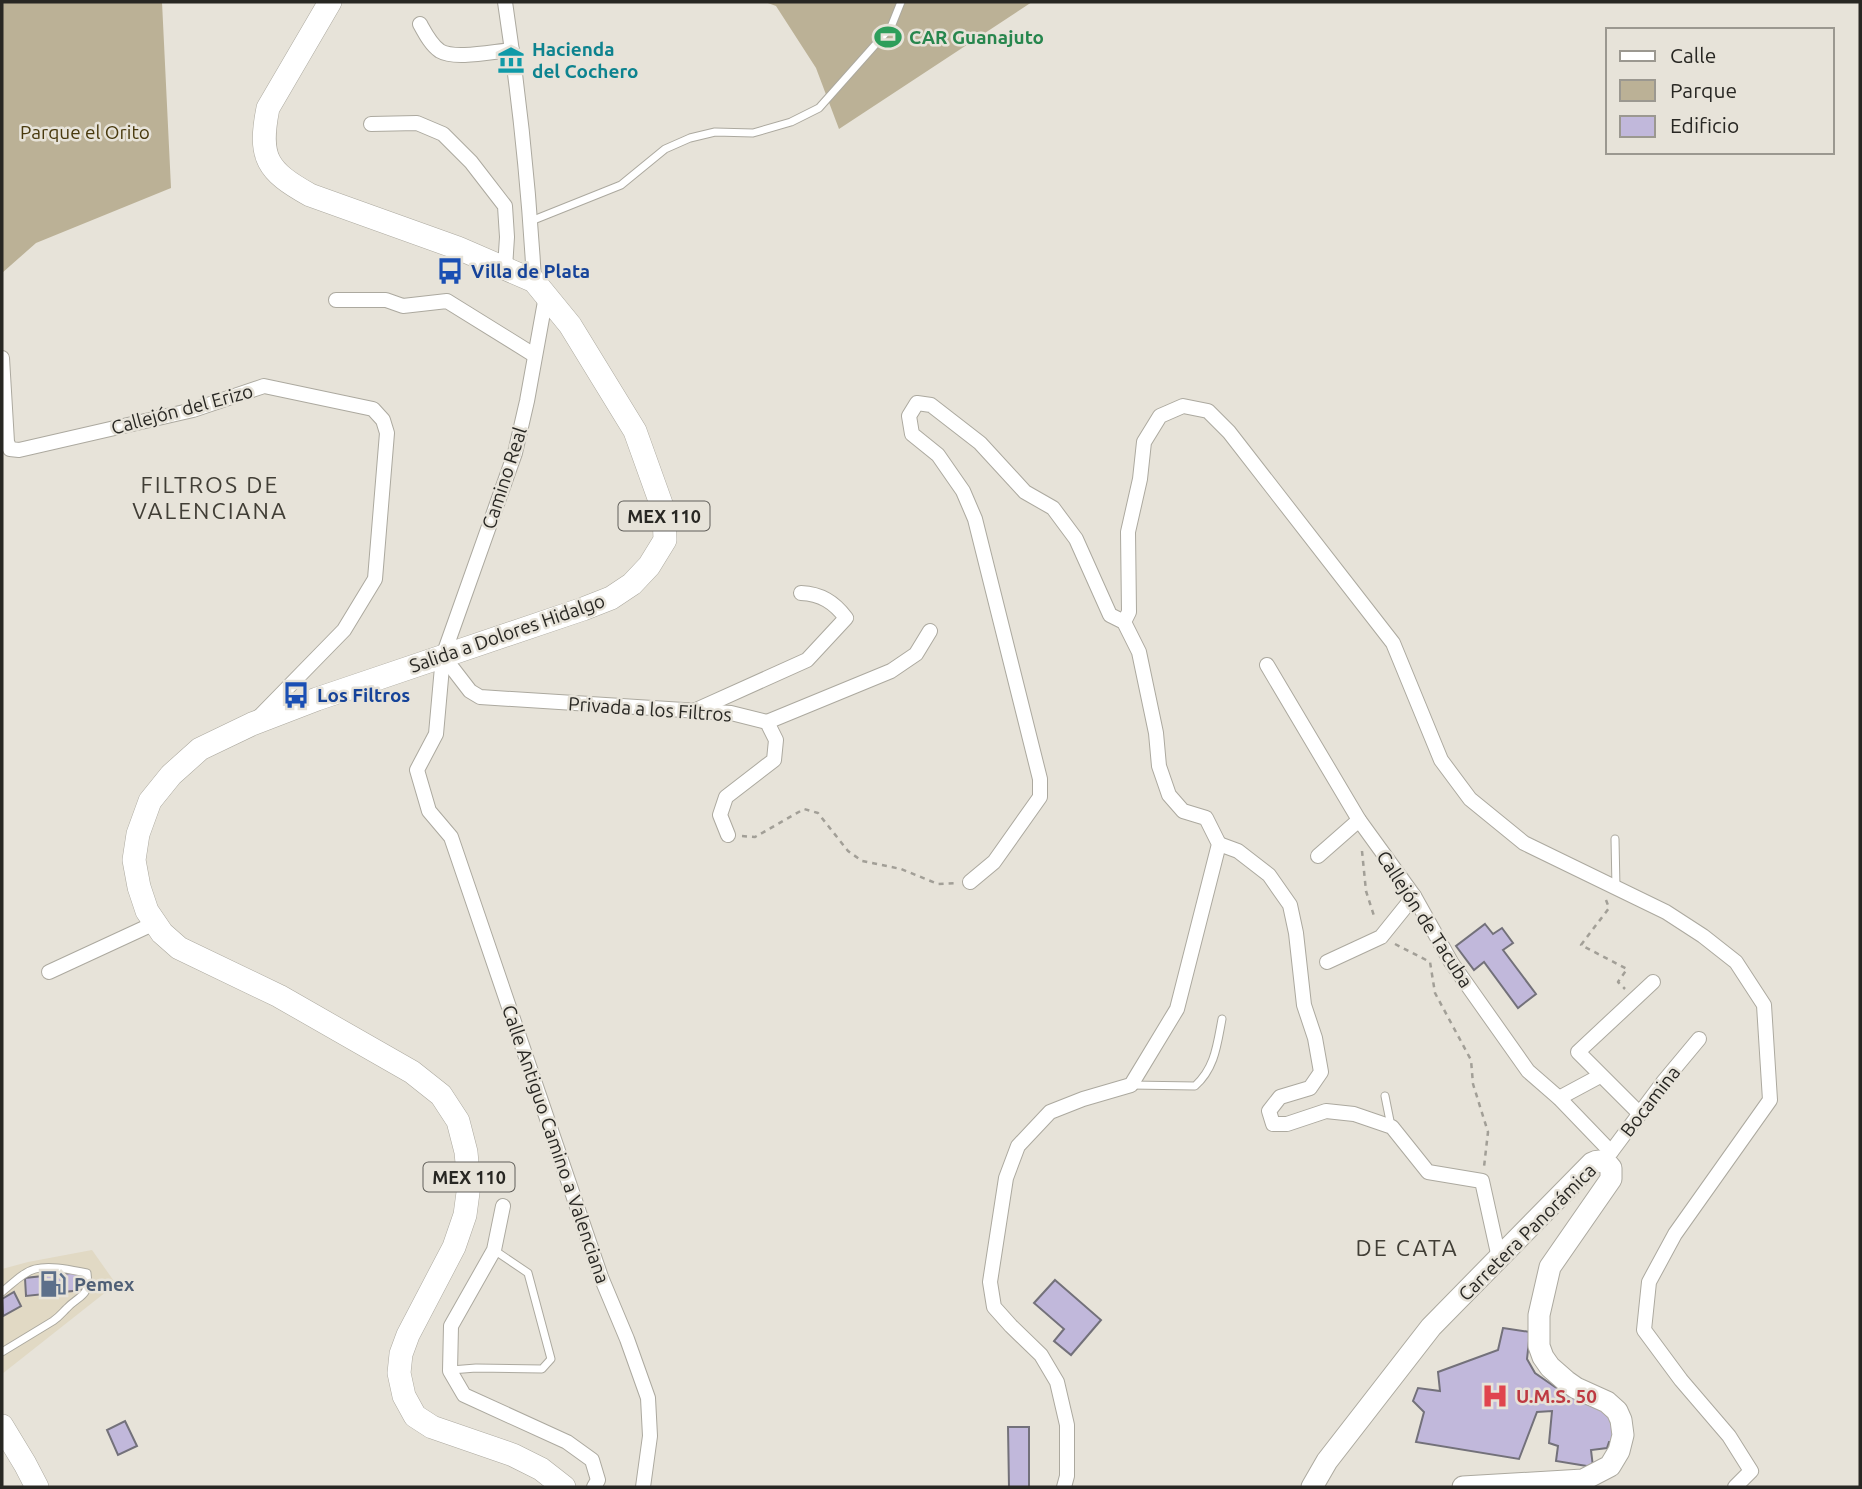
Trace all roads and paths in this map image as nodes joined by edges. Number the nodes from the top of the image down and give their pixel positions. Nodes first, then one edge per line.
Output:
1 (330, 2) edge
2 (505, 2) edge
3 (901, 2) edge
4 (420, 24) dead end
5 (512, 50) junction
6 (371, 124) dead end
7 (531, 221) junction
8 (505, 268) junction
9 (540, 288) junction
10 (336, 300) dead end
11 (534, 355) junction
12 (2, 358) edge
13 (801, 593) dead end
14 (1125, 622) junction
15 (930, 631) dead end
16 (443, 656) junction
17 (1267, 665) dead end
18 (695, 711) junction
19 (766, 722) junction
20 (252, 724) junction
21 (1359, 820) junction
22 (728, 835) joint
23 (1615, 839) dead end
24 (1219, 844) junction
25 (1362, 852) dead end
26 (1318, 856) dead end
27 (1598, 879) junction
28 (970, 882) joint
29 (1616, 888) junction
30 (1414, 896) junction
31 (155, 922) junction
32 (1381, 937) junction
33 (1327, 962) dead end
34 (49, 972) dead end
35 (1653, 982) dead end
36 (1635, 999) junction
37 (1222, 1019) dead end
38 (1699, 1040) dead end
39 (1600, 1076) junction
40 (1131, 1085) junction
41 (1385, 1096) dead end
42 (1559, 1098) junction
43 (1640, 1114) junction
44 (1392, 1127) junction
45 (1606, 1157) junction
46 (1482, 1181) junction
47 (503, 1206) dead end
48 (494, 1250) junction
49 (1499, 1258) junction
50 (2, 1292) edge
51 (2, 1352) edge
52 (450, 1371) junction
53 (2, 1426) edge
54 (563, 1486) edge
55 (37, 1487) edge
56 (594, 1487) edge
57 (643, 1487) edge
58 (1064, 1487) edge
59 (1311, 1487) edge
60 (1463, 1487) edge
61 (1735, 1487) edge

1 - 8 main road, Salida a Dolores Hidalgo / MEX 110
2 - 5 street, Camino Real
3 - 7 lane
4 - 5 street
5 - 7 street, Camino Real
6 - 8 street
7 - 9 street, Camino Real
8 - 9 main road, Salida a Dolores Hidalgo / MEX 110
9 - 11 street, Camino Real
9 - 16 main road, Salida a Dolores Hidalgo / MEX 110
10 - 11 street
11 - 16 street, Camino Real
12 - 20 street, Callejón del Erizo
13 - 18 street
14 - 24 street
14 - 27 street
14 - 28 street
15 - 19 street
16 - 18 street, Privada a los Filtros
16 - 20 main road, Salida a Dolores Hidalgo / MEX 110
16 - 57 street, Calle Antiguo Camino a Valenciana
17 - 21 street, Callejón de Tacuba
18 - 19 street, Privada a los Filtros
19 - 22 street
20 - 31 main road, Salida a Dolores Hidalgo / MEX 110
21 - 26 street
21 - 30 street, Callejón de Tacuba
22 - 28 path
23 - 29 lane
24 - 40 street
24 - 44 street
25 - 32 path
27 - 29 street
27 - 36 path
29 - 61 street
30 - 32 street
30 - 42 street, Callejón de Tacuba
31 - 34 street
31 - 54 main road, Salida a Dolores Hidalgo / MEX 110
32 - 33 street
32 - 46 path
35 - 36 street
36 - 39 street
37 - 40 lane
38 - 43 street, Bocamina
39 - 42 street
39 - 43 street
40 - 58 street
41 - 44 lane
42 - 45 street, Callejón de Tacuba
43 - 45 street, Bocamina
44 - 46 street
45 - 49 street, Carretera Panorámica
45 - 60 street, Carretera Panorámica
46 - 49 street
47 - 48 street
48 - 52 street
48 - 52 lane
49 - 59 street, Carretera Panorámica
50 - 51 lane
52 - 56 street
53 - 55 main road

